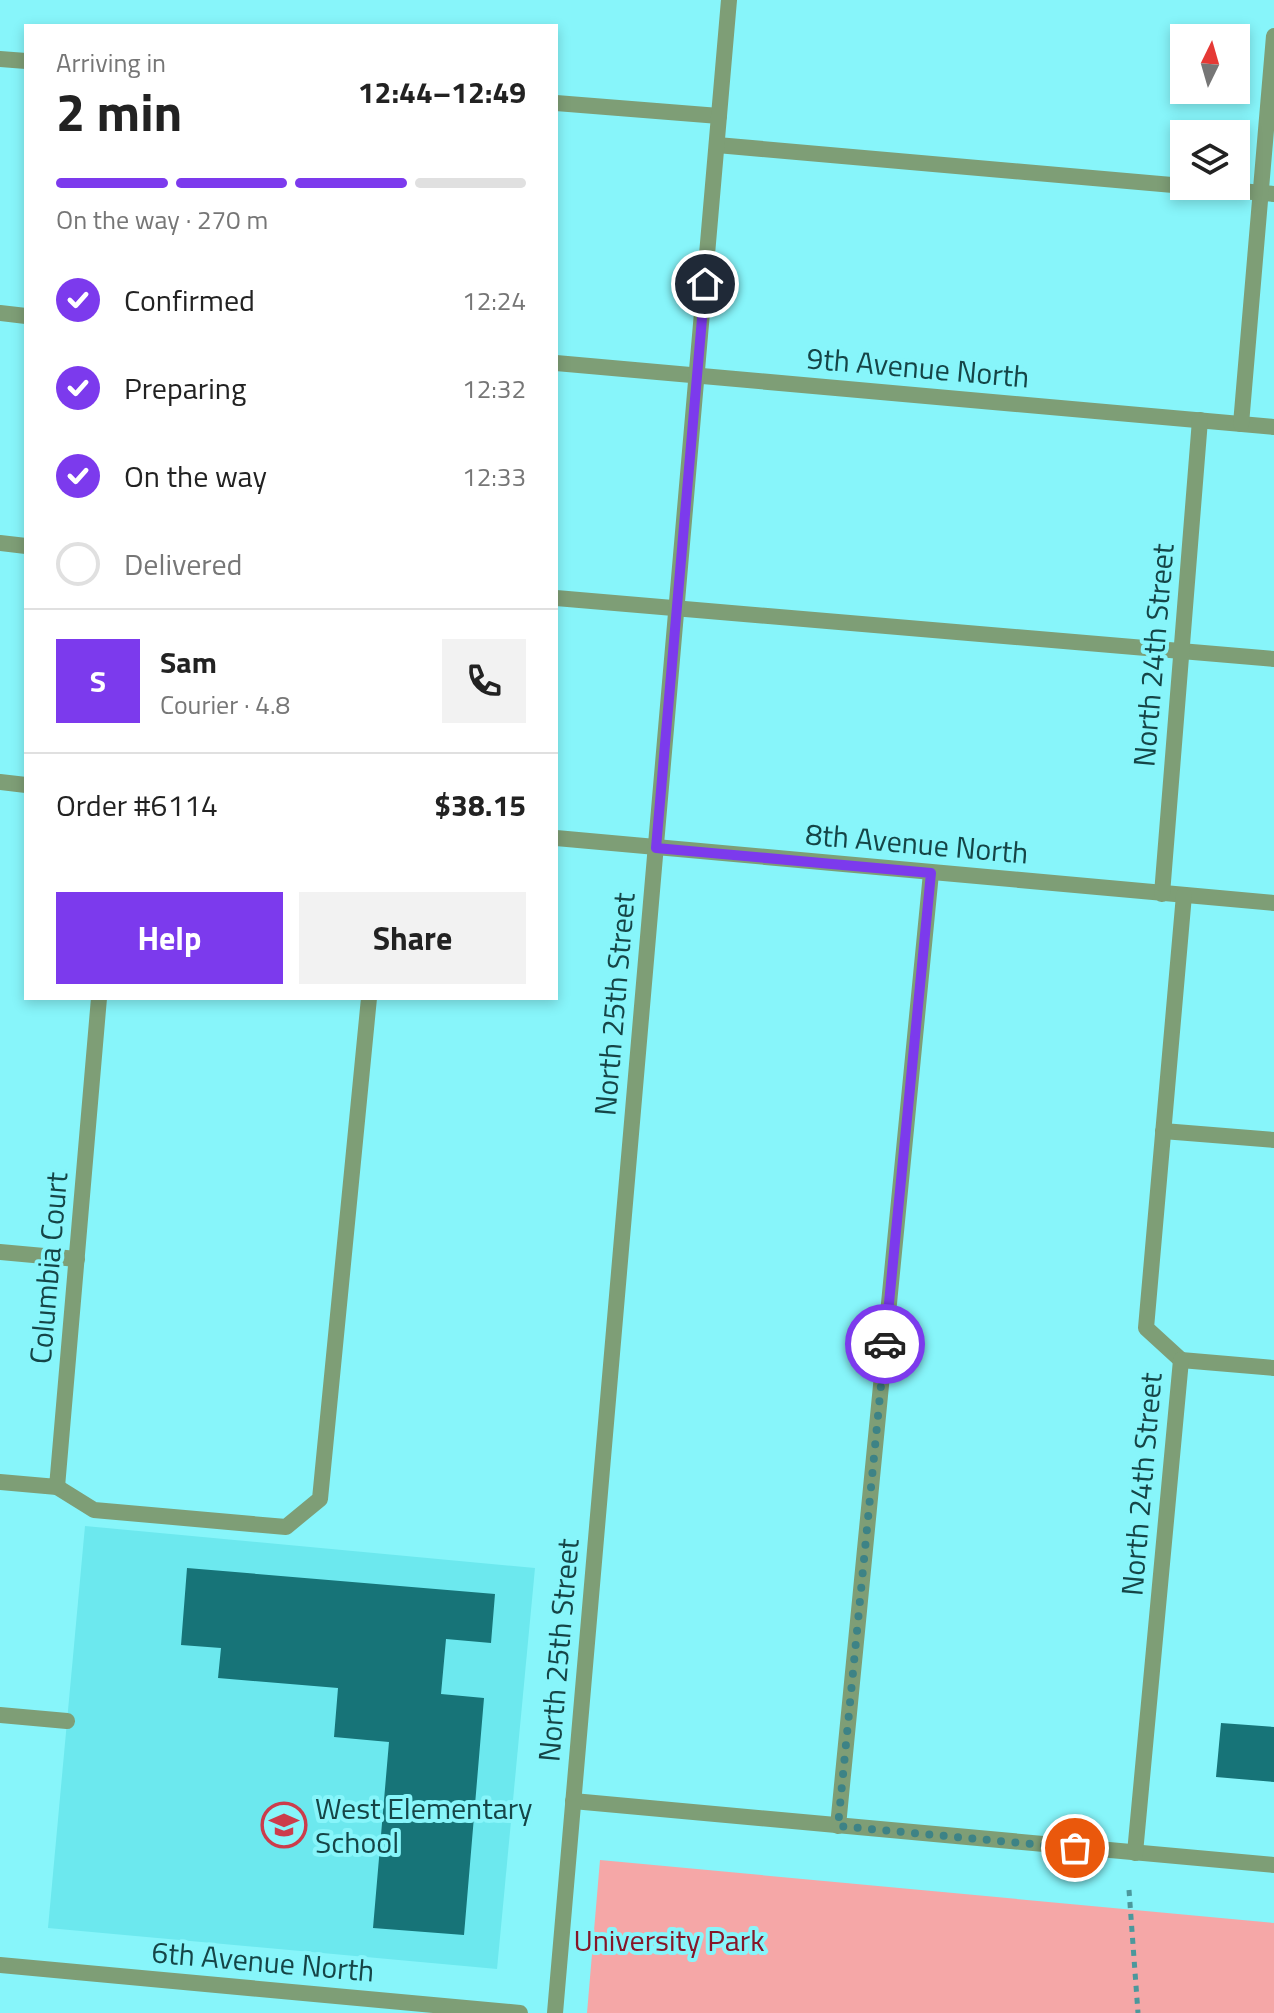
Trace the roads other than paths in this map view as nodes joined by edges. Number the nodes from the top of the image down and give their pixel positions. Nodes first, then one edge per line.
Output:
1 (729, 0) edge
2 (1274, 36) edge
3 (0, 59) edge
4 (24, 61) edge
5 (558, 103) edge
6 (719, 116) junction
7 (717, 145) junction
8 (1267, 194) edge
9 (0, 313) edge
10 (24, 316) edge
11 (558, 363) edge
12 (698, 375) junction
13 (1200, 420) junction
14 (1241, 424) junction
15 (1274, 427) edge
16 (0, 543) edge
17 (24, 546) edge
18 (558, 598) edge
19 (677, 610) junction
20 (1182, 649) junction
21 (1274, 659) edge
22 (0, 782) edge
23 (24, 785) edge
24 (558, 838) edge
25 (656, 848) junction
26 (931, 873) junction
27 (1162, 894) junction
28 (1184, 895) junction
29 (1274, 903) edge
30 (99, 1000) edge
31 (369, 1000) edge
32 (1163, 1131) junction
33 (1274, 1140) edge
34 (0, 1252) edge
35 (77, 1259) junction
36 (1181, 1360) junction
37 (1274, 1368) edge
38 (0, 1482) edge
39 (57, 1487) junction
40 (0, 1715) edge
41 (67, 1721) dead end
42 (573, 1801) junction
43 (838, 1826) junction
44 (1135, 1853) junction
45 (1274, 1865) edge
46 (0, 1965) edge
47 (520, 2013) edge
48 (555, 2013) edge

1 - 6 street, North 25th Street
2 - 8 street
3 - 4 street
5 - 6 street
6 - 7 street, North 25th Street
7 - 8 street
7 - 12 street, North 25th Street
8 - 14 street
9 - 10 street
11 - 12 street, 9th Avenue North
12 - 13 street, 9th Avenue North
12 - 19 street, North 25th Street
13 - 14 street, 9th Avenue North
13 - 20 street, North 24th Street
14 - 15 street, 9th Avenue North
16 - 17 street
18 - 19 street
19 - 20 street
19 - 25 street, North 25th Street
20 - 21 street
20 - 27 street, North 24th Street
22 - 23 street
24 - 25 street, 8th Avenue North
25 - 26 street, 8th Avenue North
25 - 42 street, North 25th Street
26 - 27 street, 8th Avenue North
26 - 43 street
27 - 28 street, 8th Avenue North
28 - 29 street, 8th Avenue North
28 - 32 street, North 24th Street
30 - 35 street, Columbia Court
31 - 39 street
32 - 33 street
32 - 36 street, North 24th Street
34 - 35 street
35 - 39 street, Columbia Court
36 - 37 street
36 - 44 street, North 24th Street
38 - 39 street
40 - 41 street
42 - 43 street
42 - 48 street, North 25th Street
43 - 44 street
44 - 45 street
46 - 47 street, 6th Avenue North

